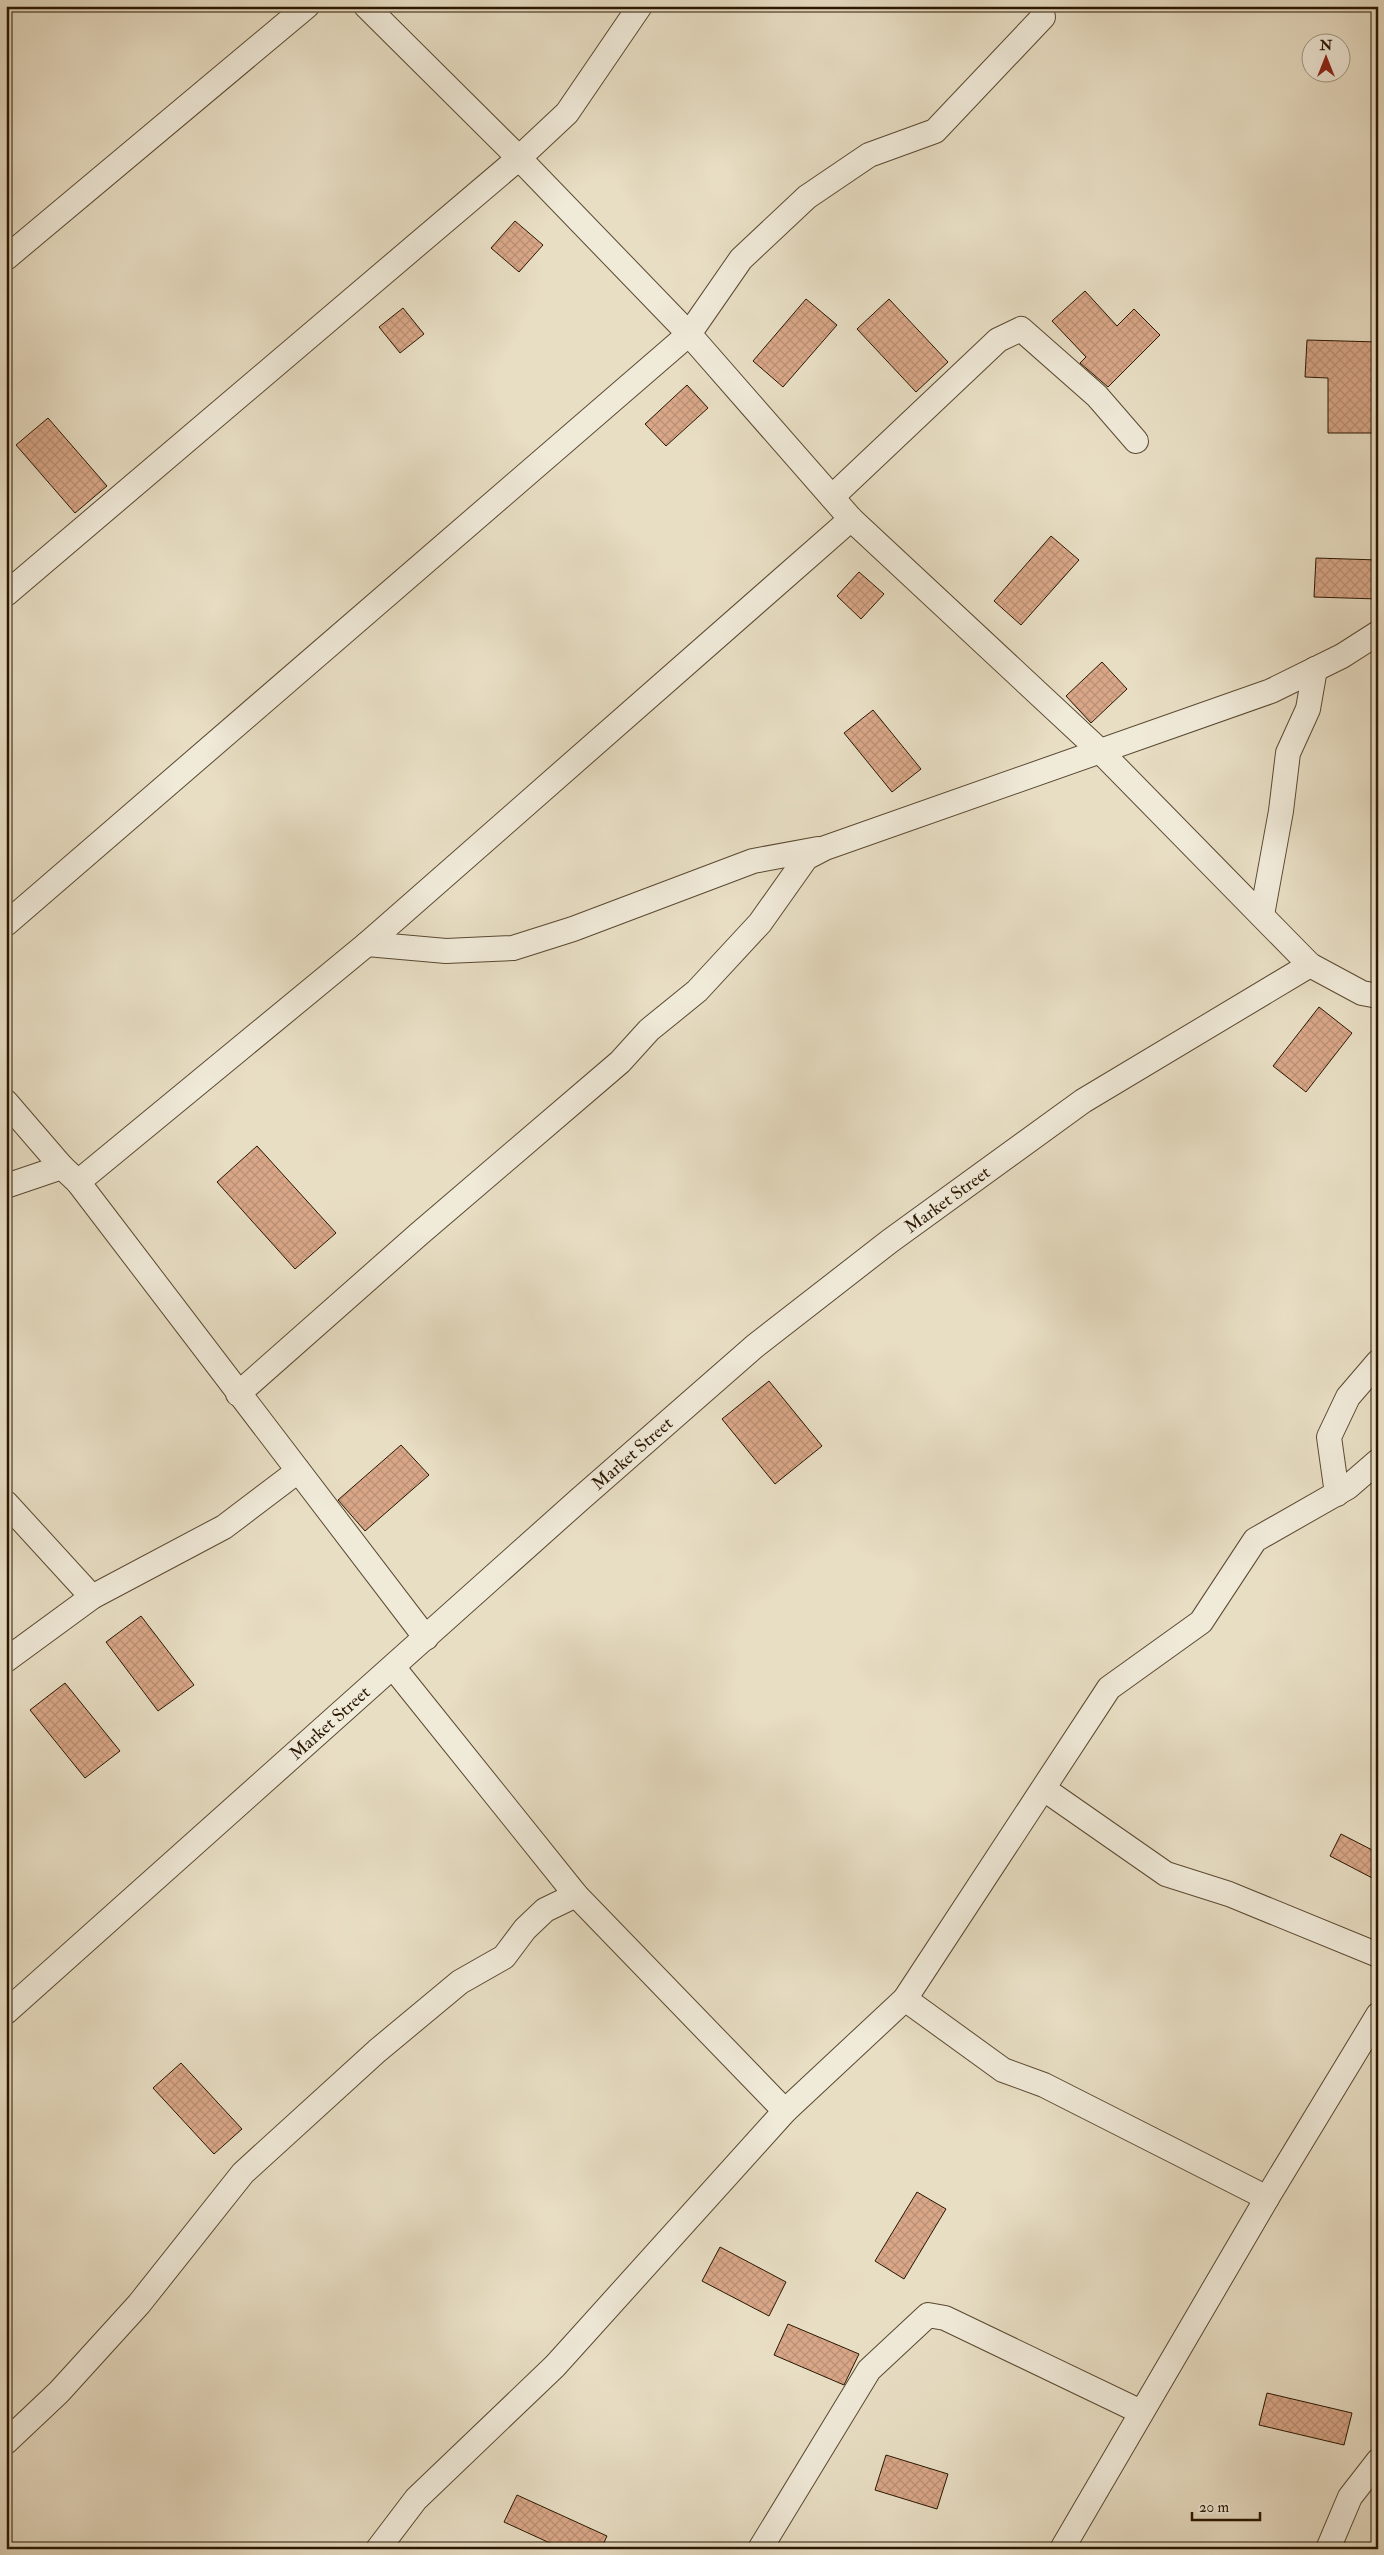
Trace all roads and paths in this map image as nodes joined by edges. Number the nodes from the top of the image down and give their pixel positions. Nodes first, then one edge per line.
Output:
1 (307, 6) edge
2 (366, 6) edge
3 (640, 6) edge
4 (1043, 17) dead end
5 (519, 158) junction
6 (6, 258) edge
7 (689, 334) junction
8 (1136, 441) dead end
9 (832, 497) junction
10 (852, 519) junction
11 (6, 594) edge
12 (1378, 633) edge
13 (1314, 669) junction
14 (1100, 751) junction
15 (825, 848) junction
16 (1262, 915) junction
17 (6, 924) edge
18 (367, 944) junction
19 (1310, 965) junction
20 (1378, 996) edge
21 (6, 1102) edge
22 (70, 1174) junction
23 (6, 1186) edge
24 (1378, 1362) edge
25 (238, 1394) junction
26 (1378, 1462) edge
27 (298, 1471) junction
28 (1337, 1494) junction
29 (6, 1503) edge
30 (92, 1597) junction
31 (426, 1638) junction
32 (6, 1660) edge
33 (393, 1667) junction
34 (1044, 1789) junction
35 (576, 1895) junction
36 (1378, 1955) edge
37 (905, 1999) junction
38 (6, 2012) edge
39 (1378, 2015) edge
40 (785, 2111) junction
41 (1267, 2198) junction
42 (1141, 2412) junction
43 (6, 2442) edge
44 (1378, 2461) edge
45 (378, 2549) edge
46 (760, 2549) edge
47 (1062, 2549) edge
48 (1328, 2549) edge

1 - 6 street
2 - 5 street
3 - 5 street
4 - 7 street
5 - 7 street
5 - 11 street
7 - 9 street
7 - 17 street
8 - 9 street
9 - 10 street
10 - 14 street
10 - 18 street
12 - 13 street
13 - 14 street
13 - 16 street
14 - 15 street
14 - 16 street
15 - 18 street
15 - 25 street
16 - 19 street
18 - 22 street
19 - 20 street
19 - 31 street, Market Street
21 - 22 street
22 - 23 street
22 - 25 street
24 - 28 street
25 - 27 street
26 - 28 street
27 - 30 street
27 - 31 street
28 - 34 street
29 - 30 street
30 - 32 street
31 - 33 street, Market Street
33 - 35 street
33 - 38 street, Market Street
34 - 36 street
34 - 37 street
35 - 40 street
35 - 43 street
37 - 40 street
37 - 41 street
39 - 41 street
40 - 45 street
41 - 42 street
42 - 46 street
42 - 47 street
44 - 48 street

